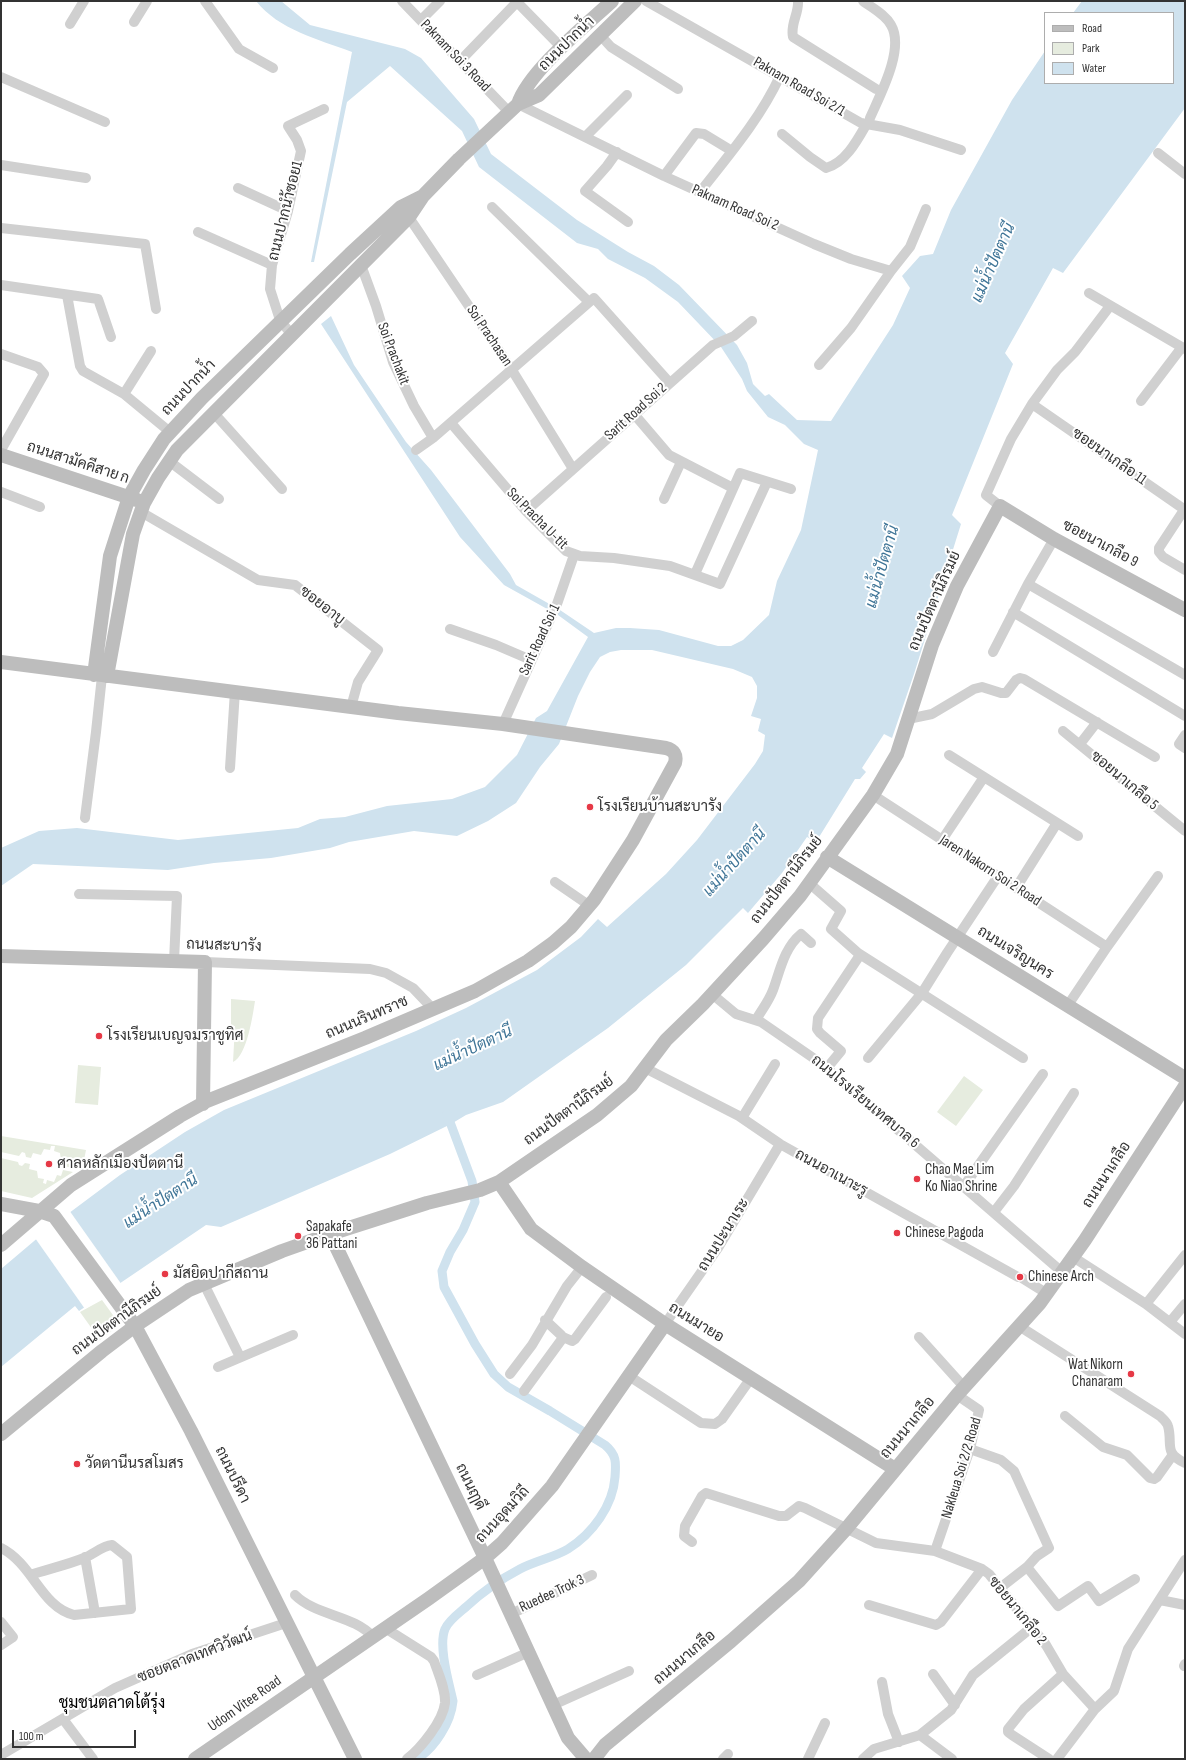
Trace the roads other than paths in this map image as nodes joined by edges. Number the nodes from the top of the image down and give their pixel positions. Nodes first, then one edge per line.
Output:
1 (84, 1) edge
2 (147, 1) edge
3 (205, 1) edge
4 (402, 1) edge
5 (440, 1) edge
6 (517, 1) edge
7 (612, 1) edge
8 (635, 1) edge
9 (646, 1) edge
10 (798, 1) edge
11 (863, 1) edge
12 (421, 20) junction
13 (134, 22) dead end
14 (70, 24) dead end
15 (601, 36) junction
16 (562, 48) junction
17 (460, 61) junction
18 (273, 68) dead end
19 (780, 76) junction
20 (1, 77) edge
21 (678, 88) dead end
22 (876, 89) dead end
23 (627, 95) dead end
24 (513, 108) junction
25 (324, 109) dead end
26 (105, 122) dead end
27 (868, 122) junction
28 (782, 134) dead end
29 (585, 137) junction
30 (961, 150) dead end
31 (617, 152) junction
32 (732, 152) junction
33 (1158, 153) dead end
34 (1, 165) edge
35 (1185, 174) edge
36 (664, 176) junction
37 (86, 178) dead end
38 (238, 188) dead end
39 (700, 192) junction
40 (492, 207) dead end
41 (926, 209) dead end
42 (288, 211) junction
43 (405, 212) junction
44 (628, 222) dead end
45 (1, 228) edge
46 (198, 232) dead end
47 (272, 265) junction
48 (361, 266) junction
49 (891, 271) junction
50 (1, 286) edge
51 (1089, 293) dead end
52 (67, 295) junction
53 (592, 300) junction
54 (1110, 306) junction
55 (156, 309) dead end
56 (280, 320) junction
57 (752, 321) dead end
58 (292, 334) junction
59 (111, 337) dead end
60 (1184, 348) edge
61 (151, 351) dead end
62 (1, 354) edge
63 (819, 365) dead end
64 (512, 370) junction
65 (669, 382) junction
66 (124, 394) junction
67 (1141, 401) dead end
68 (1032, 404) junction
69 (213, 412) junction
70 (634, 414) junction
71 (451, 423) junction
72 (170, 432) junction
73 (433, 438) junction
74 (1, 450) edge
75 (416, 450) dead end
76 (1, 455) edge
77 (169, 461) junction
78 (681, 462) junction
79 (573, 469) junction
80 (767, 482) junction
81 (733, 488) junction
82 (282, 489) dead end
83 (791, 490) dead end
84 (1, 492) edge
85 (129, 497) junction
86 (219, 499) dead end
87 (664, 499) dead end
88 (1000, 506) junction
89 (40, 507) dead end
90 (143, 507) junction
91 (1185, 510) edge
92 (526, 511) junction
93 (1054, 539) junction
94 (574, 555) junction
95 (1185, 570) edge
96 (695, 574) junction
97 (1028, 584) junction
98 (1185, 610) edge
99 (1013, 612) junction
100 (450, 629) dead end
101 (993, 652) dead end
102 (531, 660) junction
103 (1, 662) edge
104 (1185, 675) edge
105 (101, 676) junction
106 (235, 691) junction
107 (351, 707) junction
108 (1185, 716) edge
109 (908, 719) junction
110 (1097, 722) junction
111 (503, 724) junction
112 (1064, 731) dead end
113 (1185, 735) edge
114 (1080, 744) junction
115 (1182, 746) edge
116 (949, 755) dead end
117 (1155, 757) dead end
118 (230, 768) dead end
119 (984, 777) junction
120 (873, 795) junction
121 (85, 818) dead end
122 (1057, 823) junction
123 (1185, 831) edge
124 (1078, 836) dead end
125 (942, 840) junction
126 (827, 857) junction
127 (998, 876) junction
128 (1158, 876) dead end
129 (555, 882) dead end
130 (809, 883) junction
131 (1016, 888) junction
132 (79, 894) dead end
133 (590, 906) junction
134 (957, 937) junction
135 (811, 943) dead end
136 (1107, 947) junction
137 (860, 955) junction
138 (1, 956) edge
139 (174, 961) junction
140 (205, 962) junction
141 (922, 993) junction
142 (712, 994) junction
143 (1068, 1006) junction
144 (433, 1009) junction
145 (756, 1020) junction
146 (868, 1058) dead end
147 (1023, 1058) dead end
148 (776, 1064) dead end
149 (645, 1068) junction
150 (827, 1068) junction
151 (1043, 1074) dead end
152 (1185, 1078) edge
153 (1185, 1086) edge
154 (1074, 1093) dead end
155 (203, 1104) junction
156 (742, 1118) junction
157 (780, 1144) junction
158 (499, 1182) junction
159 (964, 1186) junction
160 (1, 1204) edge
161 (39, 1211) junction
162 (994, 1212) junction
163 (330, 1234) junction
164 (1, 1245) edge
165 (1185, 1255) edge
166 (1073, 1257) junction
167 (582, 1267) junction
168 (1062, 1272) junction
169 (204, 1284) junction
170 (1046, 1293) junction
171 (606, 1298) dead end
172 (1146, 1304) junction
173 (1185, 1304) edge
174 (545, 1320) junction
175 (1170, 1322) junction
176 (665, 1324) junction
177 (135, 1326) junction
178 (1019, 1326) junction
179 (1185, 1334) edge
180 (293, 1335) dead end
181 (563, 1337) junction
182 (919, 1337) dead end
183 (240, 1357) junction
184 (218, 1367) dead end
185 (510, 1374) dead end
186 (629, 1376) junction
187 (751, 1378) junction
188 (524, 1391) dead end
189 (961, 1391) junction
190 (1065, 1416) dead end
191 (1, 1434) edge
192 (970, 1449) junction
193 (1172, 1456) junction
194 (1185, 1463) edge
195 (895, 1469) junction
196 (846, 1529) junction
197 (692, 1542) dead end
198 (1, 1548) edge
199 (935, 1551) junction
200 (85, 1557) junction
201 (485, 1558) junction
202 (1185, 1560) edge
203 (1027, 1567) junction
204 (982, 1569) junction
205 (30, 1575) junction
206 (592, 1575) dead end
207 (1135, 1579) dead end
208 (1000, 1588) junction
209 (295, 1596) dead end
210 (1160, 1600) junction
211 (870, 1605) dead end
212 (1185, 1606) edge
213 (95, 1613) junction
214 (511, 1614) junction
215 (1, 1622) edge
216 (286, 1623) junction
217 (384, 1628) junction
218 (1031, 1628) junction
219 (373, 1637) junction
220 (1, 1645) edge
221 (529, 1652) junction
222 (629, 1671) dead end
223 (934, 1674) dead end
224 (1063, 1674) junction
225 (477, 1675) dead end
226 (313, 1677) junction
227 (882, 1682) dead end
228 (553, 1705) junction
229 (955, 1705) junction
230 (1095, 1710) junction
231 (63, 1718) junction
232 (825, 1724) dead end
233 (920, 1735) junction
234 (899, 1742) junction
235 (605, 1745) junction
236 (1, 1755) edge
237 (580, 1757) edge
238 (93, 1759) edge
239 (195, 1759) edge
240 (355, 1759) edge
241 (407, 1759) edge
242 (594, 1759) edge
243 (808, 1759) edge
244 (863, 1759) edge
245 (952, 1759) edge
246 (1049, 1759) edge
247 (1057, 1759) edge

1 - 14 street
2 - 13 street
3 - 18 street
4 - 12 street, Paknam Soi 3 Road
5 - 12 street
6 - 16 street
6 - 17 street
7 - 16 street, ถนนปากน้ำ
8 - 15 street, ถนนปากน้ำ
9 - 19 street, Paknam Road Soi 2/1
10 - 22 street
11 - 27 street
12 - 17 street, Paknam Soi 3 Road
15 - 21 street
15 - 24 street, ถนนปากน้ำ
16 - 24 street, ถนนปากน้ำ
17 - 24 street, Paknam Soi 3 Road
19 - 27 street, Paknam Road Soi 2/1
19 - 32 street
20 - 26 street
23 - 29 street
24 - 29 street, Paknam Road Soi 2
24 - 43 street, ถนนปากน้ำ
25 - 42 street, ถนนปากนำ้ซอย1
27 - 28 street
27 - 30 street, Paknam Road Soi 2/1
29 - 31 street, Paknam Road Soi 2
31 - 36 street, Paknam Road Soi 2
31 - 44 street
32 - 36 street
32 - 39 street
33 - 35 street
34 - 37 street
36 - 39 street, Paknam Road Soi 2
38 - 42 street
39 - 49 street, Paknam Road Soi 2
40 - 53 street
41 - 49 street
42 - 47 street, ถนนปากนำ้ซอย1
43 - 48 street, ถนนปากน้ำ
43 - 56 street, ถนนปากน้ำ
43 - 64 street, Soi Prachasan
45 - 55 street
46 - 47 street
47 - 56 street, ถนนปากนำ้ซอย1
48 - 58 street, ถนนปากน้ำ
48 - 73 street, Soi Prachakit
49 - 63 street
50 - 52 street
51 - 54 street
52 - 59 street
52 - 66 street
53 - 64 street
53 - 65 street
54 - 60 street
54 - 68 street
56 - 58 street, ถนนปากนำ้ซอย1
56 - 72 street, ถนนปากน้ำ
57 - 65 street, Sarit Road Soi 2
58 - 69 street, ถนนปากน้ำ
60 - 67 street
61 - 66 street
62 - 74 street
64 - 71 street
64 - 79 street, Soi Prachasan
65 - 70 street, Sarit Road Soi 2
66 - 72 street
68 - 88 street
68 - 91 street, ซอยนาเกลือ 11
69 - 77 street, ถนนปากน้ำ
69 - 82 street
70 - 78 street
70 - 79 street, Sarit Road Soi 2
71 - 73 street
71 - 92 street, Soi Pracha U-tit
72 - 85 street, ถนนปากน้ำ
73 - 75 street
76 - 85 street, ถนนสามัคคีสาย ก
77 - 86 street
77 - 90 street, ถนนปากน้ำ
78 - 81 street
78 - 87 street
79 - 92 street, Sarit Road Soi 2
80 - 81 street
80 - 83 street
80 - 96 street, Soi Pracha U-tit
81 - 96 street
84 - 89 street
85 - 90 street, ถนนสามัคคีสาย ก
85 - 105 street, ถนนปากน้ำ
88 - 93 street, ซอยนาเกลือ 9
88 - 109 street, ถนนปัตตานีภิรมย์
90 - 105 street, ถนนปากน้ำ
90 - 107 street, ซอยอาบู
91 - 95 street
92 - 94 street, Soi Pracha U-tit
93 - 97 street
93 - 98 street, ซอยนาเกลือ 9
94 - 96 street, Soi Pracha U-tit
94 - 102 street, Sarit Road Soi 1
97 - 99 street
97 - 104 street
99 - 101 street
99 - 108 street
100 - 102 street
102 - 111 street, Sarit Road Soi 1
103 - 105 street
105 - 106 street
105 - 121 street
106 - 107 street
106 - 118 street
107 - 111 street
109 - 110 street
109 - 120 street, ถนนปัตตานีภิรมย์
110 - 114 street
110 - 117 street
111 - 133 street, ถนนนรินทราช
112 - 114 street, ซอยนาเกลือ 5
113 - 115 street
114 - 123 street, ซอยนาเกลือ 5
116 - 119 street
119 - 122 street
119 - 125 street
120 - 125 street, Jaren Nakorn Soi 2 Road
120 - 126 street, ถนนปัตตานีภิรมย์
122 - 124 street
122 - 131 street
125 - 127 street, Jaren Nakorn Soi 2 Road
126 - 130 street, ถนนปัตตานีภิรมย์
126 - 134 street, ถนนเจริญนคร
127 - 131 street, Jaren Nakorn Soi 2 Road
127 - 134 street
128 - 136 street
129 - 133 street
130 - 137 street
130 - 142 street, ถนนปัตตานีภิรมย์
131 - 136 street, Jaren Nakorn Soi 2 Road
132 - 139 street
133 - 144 street, ถนนนรินทราช
134 - 141 street
134 - 143 street, ถนนเจริญนคร
135 - 145 street
136 - 143 street
137 - 141 street
137 - 150 street
138 - 139 street, ถนนสะบารัง
139 - 140 street, ถนนสะบารัง
140 - 144 street, ถนนสะบารัง
140 - 155 street
141 - 146 street
141 - 147 street
142 - 145 street, ถนนโรงเรียนเทศบาล 6
142 - 149 street, ถนนปัตตานีภิรมย์
143 - 152 street, ถนนเจริญนคร
144 - 155 street, ถนนนรินทราช
145 - 150 street, ถนนโรงเรียนเทศบาล 6
148 - 156 street
149 - 156 street, ถนนอาเนาะรู
149 - 158 street, ถนนปัตตานีภิรมย์
150 - 159 street, ถนนโรงเรียนเทศบาล 6
151 - 159 street
153 - 166 street, ถนนนาเกลือ
154 - 162 street
155 - 161 street, ถนนนรินทราช
156 - 157 street, ถนนอาเนาะรู
157 - 170 street, ถนนอาเนาะรู
157 - 176 street, ถนนปะนาเระ
158 - 163 street, ถนนปัตตานีภิรมย์
158 - 167 street, ถนนมายอ
159 - 162 street, ถนนโรงเรียนเทศบาล 6
160 - 161 street
161 - 164 street, ถนนนรินทราช
161 - 177 street, ถนนปรีดา
162 - 168 street, ถนนโรงเรียนเทศบาล 6
163 - 169 street, ถนนปัตตานีภิรมย์
163 - 201 street, ถนนฤๅดี
165 - 172 street
166 - 168 street, ถนนนาเกลือ
166 - 172 street
167 - 174 street
167 - 176 street, ถนนมายอ
168 - 170 street, ถนนนาเกลือ
169 - 177 street, ถนนปัตตานีภิรมย์
169 - 183 street
170 - 178 street, ถนนนาเกลือ
171 - 181 street
172 - 175 street
173 - 175 street
174 - 181 street
174 - 185 street
175 - 179 street
176 - 186 street, ถนนอุดมวิถี
176 - 187 street, ถนนมายอ
177 - 191 street, ถนนปัตตานีภิรมย์
177 - 216 street, ถนนปรีดา
178 - 189 street, ถนนนาเกลือ
178 - 193 street
180 - 183 street
181 - 188 street
182 - 189 street
183 - 184 street
186 - 187 street
186 - 201 street, ถนนอุดมวิถี
187 - 195 street, ถนนมายอ
189 - 192 street, Nakleua Soi 2/2 Road
189 - 195 street, ถนนนาเกลือ
190 - 193 street
192 - 199 street, Nakleua Soi 2/2 Road
192 - 203 street
193 - 194 street
195 - 196 street, ถนนนาเกลือ
196 - 197 street, ซอยนาเกลือ 2
196 - 199 street, ซอยนาเกลือ 2
196 - 235 street, ถนนนาเกลือ
198 - 205 street
199 - 204 street, ซอยนาเกลือ 2
200 - 205 street
200 - 213 street
200 - 213 street
201 - 214 street, ถนนฤๅดี
201 - 217 street, ถนนอุดมวิถี
202 - 210 street
203 - 207 street
203 - 208 street
204 - 208 street, ซอยนาเกลือ 2
204 - 211 street
205 - 213 street
206 - 214 street, Ruedee Trok 3
208 - 218 street, ซอยนาเกลือ 2
209 - 219 street
210 - 212 street
210 - 230 street
214 - 221 street, ถนนฤๅดี
215 - 220 street
216 - 226 street, ถนนปรีดา
216 - 231 street, ซอยตลาดเทศวิวัฒน์
217 - 219 street, ถนนอุดมวิถี
217 - 241 street
218 - 224 street, ซอยนาเกลือ 2
218 - 229 street
219 - 226 street, ถนนอุดมวิถี
221 - 225 street
221 - 228 street, ถนนฤๅดี
222 - 228 street
223 - 229 street
224 - 230 street, ซอยนาเกลือ 2
224 - 246 street
226 - 239 street, Udom Vitee Road
226 - 240 street, ถนนปรีดา
227 - 234 street
228 - 237 street, ถนนฤๅดี
229 - 233 street
230 - 247 street
231 - 236 street, ซอยตลาดเทศวิวัฒน์
231 - 238 street
232 - 243 street
233 - 234 street
233 - 245 street
234 - 244 street
235 - 237 street, ถนนนาเกลือ
235 - 242 street, ถนนนาเกลือ

